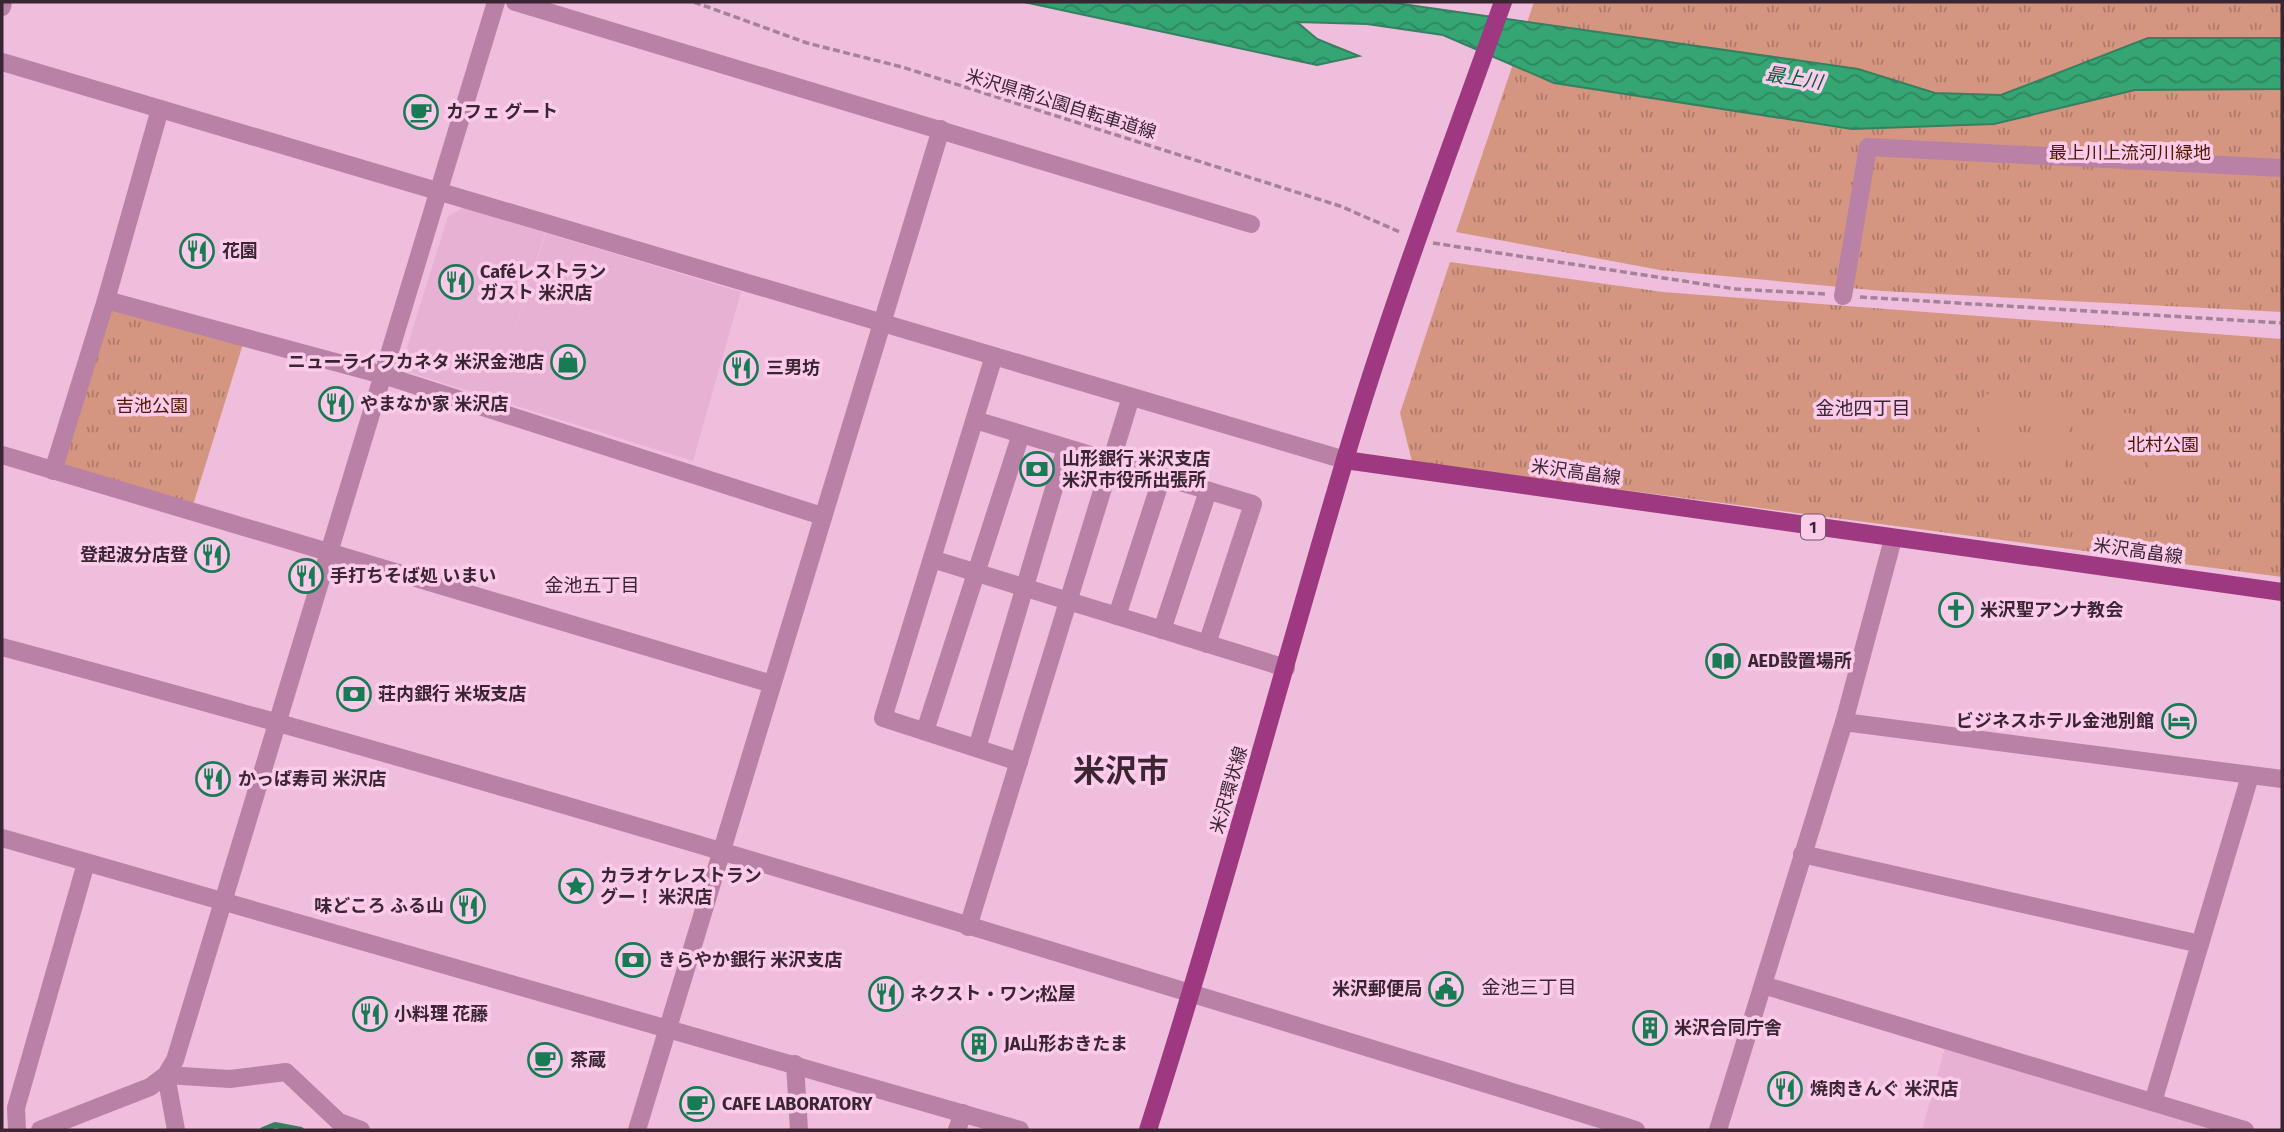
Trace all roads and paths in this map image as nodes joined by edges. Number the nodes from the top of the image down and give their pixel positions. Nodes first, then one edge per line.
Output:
1 (3, 2) edge
2 (496, 2) edge
3 (515, 2) edge
4 (694, 2) edge
5 (1503, 2) edge
6 (2, 7) edge
7 (2, 62) edge
8 (160, 108) junction
9 (941, 129) junction
10 (2282, 168) edge
11 (437, 191) junction
12 (1251, 224) dead end
13 (1418, 240) junction
14 (1843, 296) dead end
15 (106, 300) junction
16 (881, 322) junction
17 (994, 356) junction
18 (383, 375) junction
19 (1131, 397) junction
20 (975, 420) junction
21 (1020, 434) junction
22 (1066, 448) junction
23 (2, 455) edge
24 (1345, 460) junction
25 (1112, 461) junction
26 (53, 471) junction
27 (1162, 477) junction
28 (1208, 491) junction
29 (821, 516) junction
30 (1892, 539) junction
31 (330, 553) junction
32 (932, 559) junction
33 (976, 572) junction
34 (1024, 587) junction
35 (2282, 592) edge
36 (1068, 601) junction
37 (1117, 616) junction
38 (1162, 630) junction
39 (1208, 644) junction
40 (2, 647) edge
41 (1286, 668) junction
42 (772, 684) junction
43 (277, 721) junction
44 (1844, 722) junction
45 (925, 732) junction
46 (976, 748) junction
47 (1019, 762) junction
48 (2250, 776) junction
49 (2282, 779) edge
50 (2, 838) edge
51 (1802, 853) junction
52 (721, 854) junction
53 (86, 863) junction
54 (223, 903) junction
55 (968, 927) junction
56 (2200, 944) junction
57 (1763, 985) junction
58 (1192, 994) junction
59 (668, 1027) junction
60 (795, 1064) junction
61 (166, 1075) junction
62 (2153, 1102) junction
63 (960, 1122) edge
64 (17, 1130) edge
65 (40, 1130) edge
66 (176, 1130) edge
67 (361, 1130) edge
68 (637, 1130) edge
69 (799, 1130) edge
70 (1020, 1130) edge
71 (1148, 1130) edge
72 (1636, 1130) edge
73 (1718, 1130) edge
74 (2245, 1130) edge

1 - 6 street
2 - 11 street
3 - 9 street
4 - 13 path, 米沢県南公園自転車道線
5 - 13 main road
7 - 8 street
8 - 11 street
8 - 15 street
9 - 12 street
9 - 16 street
10 - 14 street
11 - 16 street
11 - 18 street
13 - 24 main road
15 - 18 street
15 - 26 street
16 - 17 street
16 - 29 street
17 - 19 street
17 - 20 street
18 - 29 street
18 - 31 street
19 - 24 street
19 - 25 street
20 - 21 street
20 - 32 street
21 - 22 street
21 - 33 street
22 - 25 street
22 - 34 street
23 - 26 street
24 - 30 main road, 米沢高畠線 / 1
24 - 41 main road, 米沢環状線
25 - 27 street
25 - 36 street
26 - 31 street
27 - 28 street
27 - 37 street
28 - 38 street
28 - 39 street
29 - 42 street
30 - 35 main road, 米沢高畠線 / 1
30 - 44 street
31 - 42 street
31 - 43 street
32 - 33 street
32 - 45 street
33 - 34 street
33 - 45 street
34 - 36 street
34 - 46 street
36 - 37 street
36 - 47 street
37 - 38 street
38 - 39 street
39 - 41 street
40 - 43 street
41 - 58 main road, 米沢環状線
42 - 52 street
43 - 52 street
43 - 54 street
44 - 48 street
44 - 51 street
45 - 46 street
46 - 47 street
47 - 55 street
48 - 49 street
48 - 56 street
50 - 53 street
51 - 56 street
51 - 57 street
52 - 55 street
52 - 59 street
53 - 54 street
53 - 64 street
54 - 59 street
54 - 61 street
55 - 58 street
56 - 62 street
57 - 62 street
57 - 73 street
58 - 71 main road, 米沢環状線
58 - 72 street
59 - 60 street
59 - 68 street
60 - 63 street
60 - 69 street
61 - 65 street
61 - 66 street
61 - 67 street
62 - 74 street
63 - 70 street

